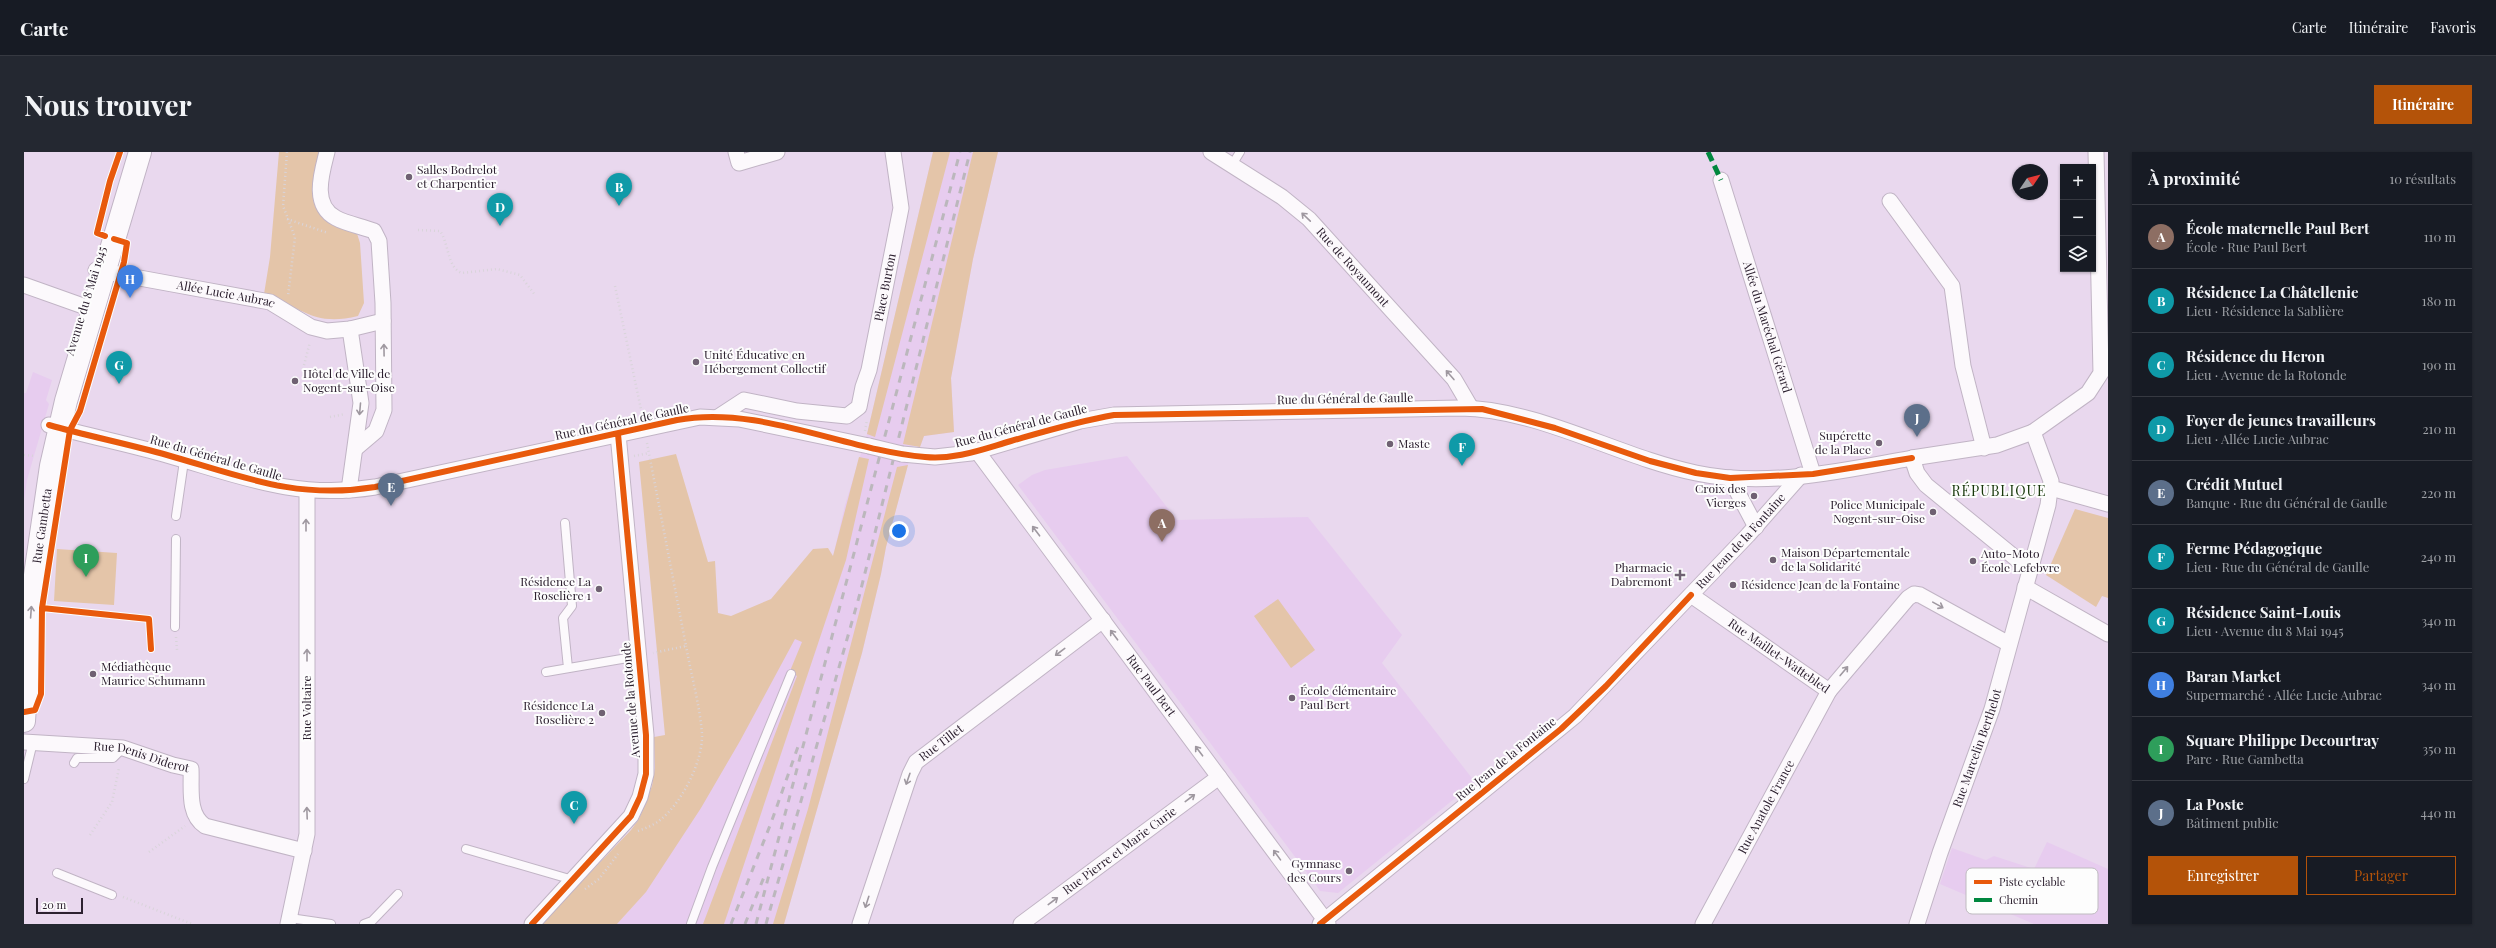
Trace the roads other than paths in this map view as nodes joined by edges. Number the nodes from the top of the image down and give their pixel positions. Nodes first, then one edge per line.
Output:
1 (327, 152) edge
2 (736, 152) edge
3 (778, 152) edge
4 (893, 152) edge
5 (1211, 152) edge
6 (1240, 152) edge
7 (2096, 152) edge
8 (139, 155) edge
9 (1232, 165) junction
10 (1720, 180) dead end
11 (1890, 201) dead end
12 (100, 271) junction
13 (24, 285) edge
14 (83, 306) junction
15 (383, 321) junction
16 (350, 329) junction
17 (2105, 365) edge
18 (1471, 408) junction
19 (718, 417) junction
20 (54, 426) junction
21 (2033, 432) junction
22 (618, 434) junction
23 (356, 448) junction
24 (1984, 448) junction
25 (977, 451) junction
26 (1912, 458) junction
27 (184, 461) junction
28 (1807, 474) junction
29 (1730, 478) junction
30 (2051, 488) junction
31 (349, 490) junction
32 (307, 491) junction
33 (2108, 504) edge
34 (176, 516) dead end
35 (565, 523) dead end
36 (1756, 527) junction
37 (176, 539) dead end
38 (24, 544) edge
39 (2030, 570) junction
40 (2025, 586) junction
41 (1691, 595) junction
42 (1103, 620) junction
43 (175, 627) dead end
44 (2108, 634) edge
45 (2009, 644) junction
46 (639, 656) junction
47 (568, 668) junction
48 (546, 672) dead end
49 (792, 674) dead end
50 (1829, 691) junction
51 (24, 721) edge
52 (28, 742) edge
53 (123, 748) junction
54 (74, 763) dead end
55 (1219, 777) junction
56 (24, 779) edge
57 (466, 849) dead end
58 (304, 851) junction
59 (57, 873) dead end
60 (573, 880) junction
61 (398, 894) dead end
62 (116, 895) road end
63 (289, 921) edge
64 (1325, 923) edge
65 (331, 924) edge
66 (364, 924) edge
67 (532, 924) edge
68 (691, 924) edge
69 (860, 924) edge
70 (1021, 924) edge
71 (1703, 924) edge
72 (1917, 924) edge

1 - 15 street
2 - 3 street
4 - 19 street, Place Burton
5 - 9 street, Rue de Royaumont
6 - 9 lane
7 - 17 street
8 - 12 main road, Avenue du 8 Mai 1945
18 -> 9 street, Rue de Royaumont
10 - 28 street, Allée du Maréchal Gérard
11 - 24 street
12 - 14 main road, Avenue du 8 Mai 1945
12 - 16 street, Allée Lucie Aubrac
12 - 20 main road, Avenue du 8 Mai 1945
13 - 14 street
14 - 20 main road, Avenue du 8 Mai 1945
15 - 16 street, Allée Lucie Aubrac
23 -> 15 street
16 -> 23 street
17 - 21 street, Rue du Général de Gaulle
18 - 25 street, Rue du Général de Gaulle
18 - 29 street, Rue du Général de Gaulle
19 - 22 street, Rue du Général de Gaulle
19 - 25 street, Rue du Général de Gaulle, bridge
20 - 27 street, Rue du Général de Gaulle
20 - 38 main road, Rue Gambetta
51 -> 20 main road, Rue Gambetta
21 - 24 street, Rue du Général de Gaulle
21 - 30 street
22 - 31 street, Rue du Général de Gaulle
22 - 46 street, Avenue de la Rotonde
23 - 31 street
24 - 26 street, Rue du Général de Gaulle
42 -> 25 street, Rue Paul Bert
26 - 28 street, Rue du Général de Gaulle
26 - 39 street
27 - 32 street, Rue du Général de Gaulle
27 - 34 lane
28 - 29 street, Rue du Général de Gaulle
28 - 36 street, Rue Jean de la Fontaine
29 - 36 street
30 - 33 street
30 - 39 street, Rue Marcelin Berthelot
31 - 32 street, Rue du Général de Gaulle
58 -> 32 street, Rue Voltaire
35 - 47 lane
36 - 41 street, Rue Jean de la Fontaine
37 - 43 lane
39 - 40 street, Rue Marcelin Berthelot
40 - 44 street
40 - 45 street, Rue Marcelin Berthelot
41 - 50 street, Rue Maillet-Wattebled
41 - 64 street, Rue Jean de la Fontaine
55 -> 42 street, Rue Paul Bert
42 -> 69 street, Rue Tillet
50 -> 45 street, Rue Maillet-Wattebled
45 - 72 street, Rue Marcelin Berthelot
46 - 47 lane
46 - 60 street, Avenue de la Rotonde
47 - 48 lane
49 - 68 lane
50 - 71 street, Rue Anatole France
52 - 53 street, Rue Denis Diderot
52 - 56 lane
53 - 54 lane
53 - 58 street, Rue Denis Diderot
64 -> 55 street, Rue Paul Bert
70 -> 55 street, Rue Pierre et Marie Curie
57 - 60 lane
58 - 63 street, Rue Voltaire
59 - 62 lane
60 - 67 street, Avenue de la Rotonde
61 - 66 lane
63 - 65 lane

